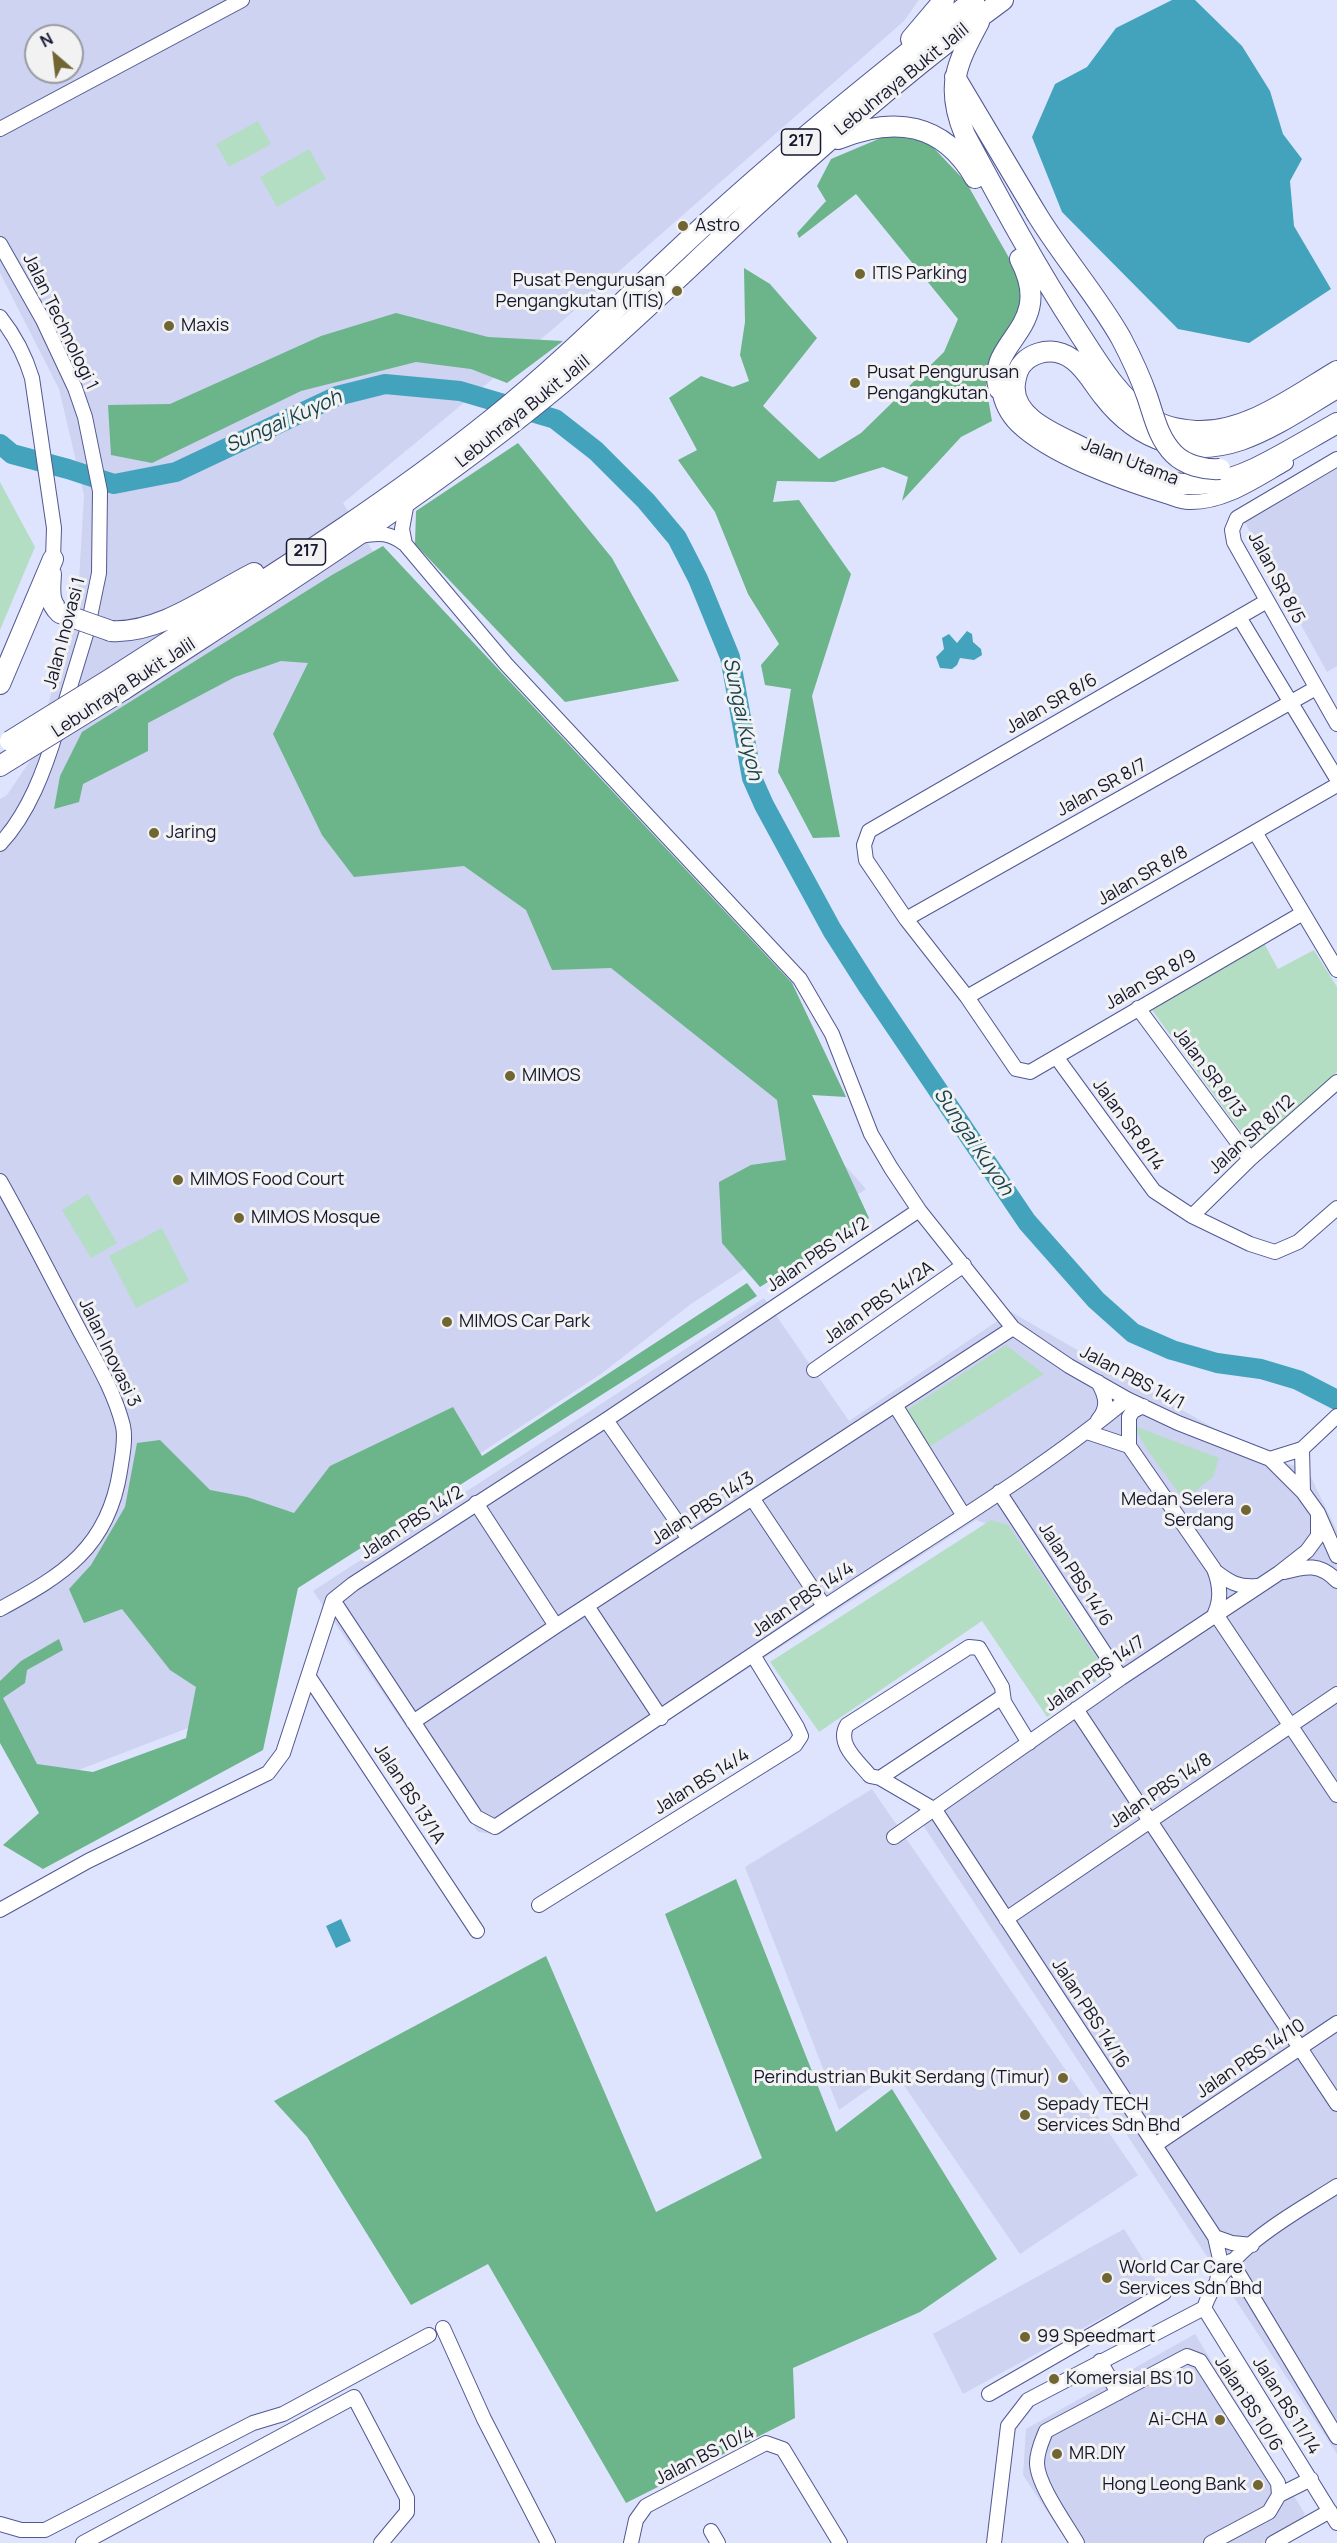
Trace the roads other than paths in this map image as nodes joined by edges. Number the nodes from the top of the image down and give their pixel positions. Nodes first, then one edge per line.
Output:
1 (242, 0) edge
2 (944, 0) edge
3 (1003, 0) edge
4 (979, 7) edge
5 (882, 73) junction
6 (955, 77) junction
7 (0, 129) edge
8 (824, 144) junction
9 (0, 243) edge
10 (0, 317) edge
11 (1103, 371) junction
12 (1337, 371) edge
13 (559, 375) junction
14 (1337, 388) edge
15 (999, 389) junction
16 (1337, 409) edge
17 (85, 417) joint
18 (1337, 423) edge
19 (497, 426) junction
20 (1337, 434) edge
21 (1337, 459) edge
22 (407, 502) junction
23 (329, 536) junction
24 (354, 538) junction
25 (405, 544) junction
26 (53, 559) junction
27 (1267, 601) junction
28 (1239, 617) junction
29 (119, 683) junction
30 (0, 684) edge
31 (1316, 688) junction
32 (1291, 702) junction
33 (1337, 724) edge
34 (7, 752) edge
35 (1337, 779) edge
36 (1337, 785) edge
37 (1255, 832) junction
38 (0, 844) edge
39 (1303, 913) junction
40 (906, 919) junction
41 (1335, 961) edge
42 (967, 998) junction
43 (1138, 1008) junction
44 (1057, 1058) junction
45 (1337, 1082) edge
46 (1250, 1159) junction
47 (0, 1181) edge
48 (1337, 1208) edge
49 (919, 1210) junction
50 (1192, 1216) junction
51 (964, 1265) junction
52 (1013, 1328) junction
53 (814, 1370) dead end
54 (1098, 1382) junction
55 (1127, 1399) junction
56 (895, 1405) junction
57 (1143, 1406) junction
58 (1337, 1416) edge
59 (606, 1420) junction
60 (1088, 1432) junction
61 (1306, 1445) junction
62 (1129, 1446) junction
63 (1270, 1459) junction
64 (999, 1492) junction
65 (1303, 1492) junction
66 (752, 1498) junction
67 (476, 1503) junction
68 (1318, 1513) junction
69 (964, 1516) junction
70 (689, 1539) junction
71 (1337, 1557) edge
72 (1214, 1569) junction
73 (1279, 1573) junction
74 (1337, 1581) edge
75 (1259, 1586) junction
76 (333, 1600) junction
77 (587, 1606) junction
78 (824, 1606) junction
79 (0, 1609) edge
80 (1215, 1613) junction
81 (556, 1626) junction
82 (753, 1655) junction
83 (309, 1677) junction
84 (1121, 1678) junction
85 (1337, 1694) edge
86 (1002, 1697) junction
87 (1076, 1709) junction
88 (661, 1718) junction
89 (413, 1722) junction
90 (1291, 1726) junction
91 (1029, 1743) junction
92 (880, 1778) junction
93 (1337, 1795) edge
94 (935, 1810) junction
95 (1150, 1821) junction
96 (894, 1837) dead end
97 (538, 1905) dead end
98 (0, 1910) edge
99 (1006, 1918) junction
100 (477, 1931) dead end
101 (1337, 2023) edge
102 (1300, 2048) junction
103 (1337, 2104) edge
104 (1155, 2145) junction
105 (1337, 2187) edge
106 (1215, 2237) junction
107 (1252, 2245) junction
108 (1231, 2261) junction
109 (1217, 2282) junction
110 (1164, 2293) dead end
111 (1204, 2308) junction
112 (443, 2328) dead end
113 (429, 2335) dead end
114 (1072, 2348) junction
115 (1100, 2361) junction
116 (1085, 2370) junction
117 (1118, 2393) junction
118 (989, 2394) dead end
119 (1337, 2437) edge
120 (1311, 2479) junction
121 (1279, 2495) junction
122 (1334, 2517) edge
123 (0, 2524) edge
124 (83, 2543) edge
125 (381, 2543) edge
126 (549, 2543) edge
127 (631, 2543) edge
128 (840, 2543) edge
129 (994, 2543) edge
130 (1077, 2543) edge
131 (1211, 2543) edge
132 (1273, 2543) edge

1 - 7 street
2 - 5 highway
3 - 4 highway, Lebuhraya Bukit Jalil / 217
4 - 5 highway, Lebuhraya Bukit Jalil / 217
4 - 6 highway
4 - 8 highway, Lebuhraya Bukit Jalil / 217
5 - 13 highway, Lebuhraya Bukit Jalil / 217
6 - 11 highway
6 - 16 highway, bridge
8 - 13 highway, Lebuhraya Bukit Jalil / 217
8 - 15 highway
9 - 17 street, Jalan Technologi 1
10 - 26 street
11 - 12 highway
11 - 15 highway
13 - 19 highway, Lebuhraya Bukit Jalil / 217
14 - 18 highway
15 - 20 street, Jalan Utama
17 - 38 street, Jalan Inovasi 1
19 - 22 highway, Lebuhraya Bukit Jalil / 217
19 - 23 highway, Lebuhraya Bukit Jalil / 217
21 - 27 street, Jalan SR 8/5
22 - 24 highway, Lebuhraya Bukit Jalil / 217
22 - 25 street
23 - 26 highway, bridge
23 - 29 highway, Lebuhraya Bukit Jalil / 217
24 - 25 street
24 - 29 highway, Lebuhraya Bukit Jalil / 217
25 - 49 street, Jalan PBS 14/1
26 - 30 highway
27 - 28 street, Jalan SR 8/6
27 - 31 street, Jalan SR 8/5
28 - 32 street
28 - 40 street, Jalan SR 8/6
29 - 34 highway, Lebuhraya Bukit Jalil / 217, bridge
31 - 32 street, Jalan SR 8/7
31 - 33 street, Jalan SR 8/5
32 - 35 street
32 - 40 street, Jalan SR 8/7
36 - 37 street, Jalan SR 8/8
37 - 39 street
37 - 42 street, Jalan SR 8/8
39 - 41 street
39 - 43 street, Jalan SR 8/9
40 - 42 street
42 - 44 street, Jalan SR 8/9
43 - 44 street, Jalan SR 8/9
43 - 46 street, Jalan SR 8/13
44 - 50 street, Jalan SR 8/14
45 - 46 street, Jalan SR 8/12
46 - 50 street, Jalan SR 8/12
47 - 79 street, Jalan Inovasi 3
48 - 50 street, Jalan SR 8/14
49 - 51 street, Jalan PBS 14/1
49 - 59 street, Jalan PBS 14/2
51 - 52 street, Jalan PBS 14/1
51 - 53 street, Jalan PBS 14/2A
52 - 54 street, Jalan PBS 14/1
52 - 56 street, Jalan PBS 14/3
54 - 55 street, Jalan PBS 14/1
54 - 60 street
55 - 57 street, Jalan PBS 14/1
55 - 60 street, Jalan PBS 14/4
56 - 66 street, Jalan PBS 14/3
56 - 69 street
57 - 62 street
57 - 63 street, Jalan PBS 14/1
58 - 61 street
59 - 67 street, Jalan PBS 14/2
59 - 70 street
60 - 62 street
60 - 64 street, Jalan PBS 14/4
61 - 63 street
61 - 65 street
62 - 72 street
63 - 65 street, Jalan PBS 14/1
64 - 69 street, Jalan PBS 14/4
64 - 84 street, Jalan PBS 14/6
65 - 68 street, Jalan PBS 14/1
66 - 70 street, Jalan PBS 14/3
66 - 78 street
67 - 76 street, Jalan PBS 14/2
67 - 81 street
68 - 71 street, Jalan PBS 14/1
68 - 73 street, Jalan PBS 14/7
69 - 78 street, Jalan PBS 14/4
70 - 77 street, Jalan PBS 14/3
72 - 75 street
72 - 80 street
73 - 74 street, Jalan PBS 14/7
73 - 75 street, Jalan PBS 14/7
75 - 80 street, Jalan PBS 14/7
76 - 83 street
76 - 89 street
77 - 81 street, Jalan PBS 14/3
77 - 88 street
78 - 82 street, Jalan PBS 14/4
80 - 84 street, Jalan PBS 14/7
80 - 90 street
81 - 89 street, Jalan PBS 14/3
82 - 88 street, Jalan PBS 14/4
82 - 97 street, Jalan BS 14/4
83 - 98 street
83 - 100 street, Jalan BS 13/1A
84 - 87 street, Jalan PBS 14/7
85 - 90 street, Jalan PBS 14/8
86 - 91 street
86 - 92 street
86 - 92 street
87 - 91 street, Jalan PBS 14/7
87 - 95 street
88 - 89 street, Jalan PBS 14/4
90 - 93 street
90 - 95 street, Jalan PBS 14/8
91 - 94 street, Jalan PBS 14/7
92 - 94 street
94 - 96 street, Jalan PBS 14/7
94 - 99 street, Jalan PBS 14/16
95 - 99 street, Jalan PBS 14/8
95 - 102 street
99 - 104 street, Jalan PBS 14/16
101 - 102 street, Jalan PBS 14/10
102 - 103 street
102 - 104 street, Jalan PBS 14/10
104 - 106 street, Jalan PBS 14/16
105 - 107 street
106 - 107 street
106 - 109 street
107 - 108 street
108 - 109 street
108 - 119 street
109 - 111 street
110 - 114 street
111 - 115 street
111 - 120 street, Jalan BS 11/14
112 - 126 street
113 - 123 street
114 - 116 street
114 - 118 street
115 - 116 street
115 - 117 street
116 - 129 street
117 - 121 street, Jalan BS 10/6
117 - 130 street, Jalan BS 10/6
120 - 121 street
120 - 122 street, Jalan BS 11/14
121 - 131 street
122 - 132 street
124 - 125 street
127 - 128 street, Jalan BS 10/4

